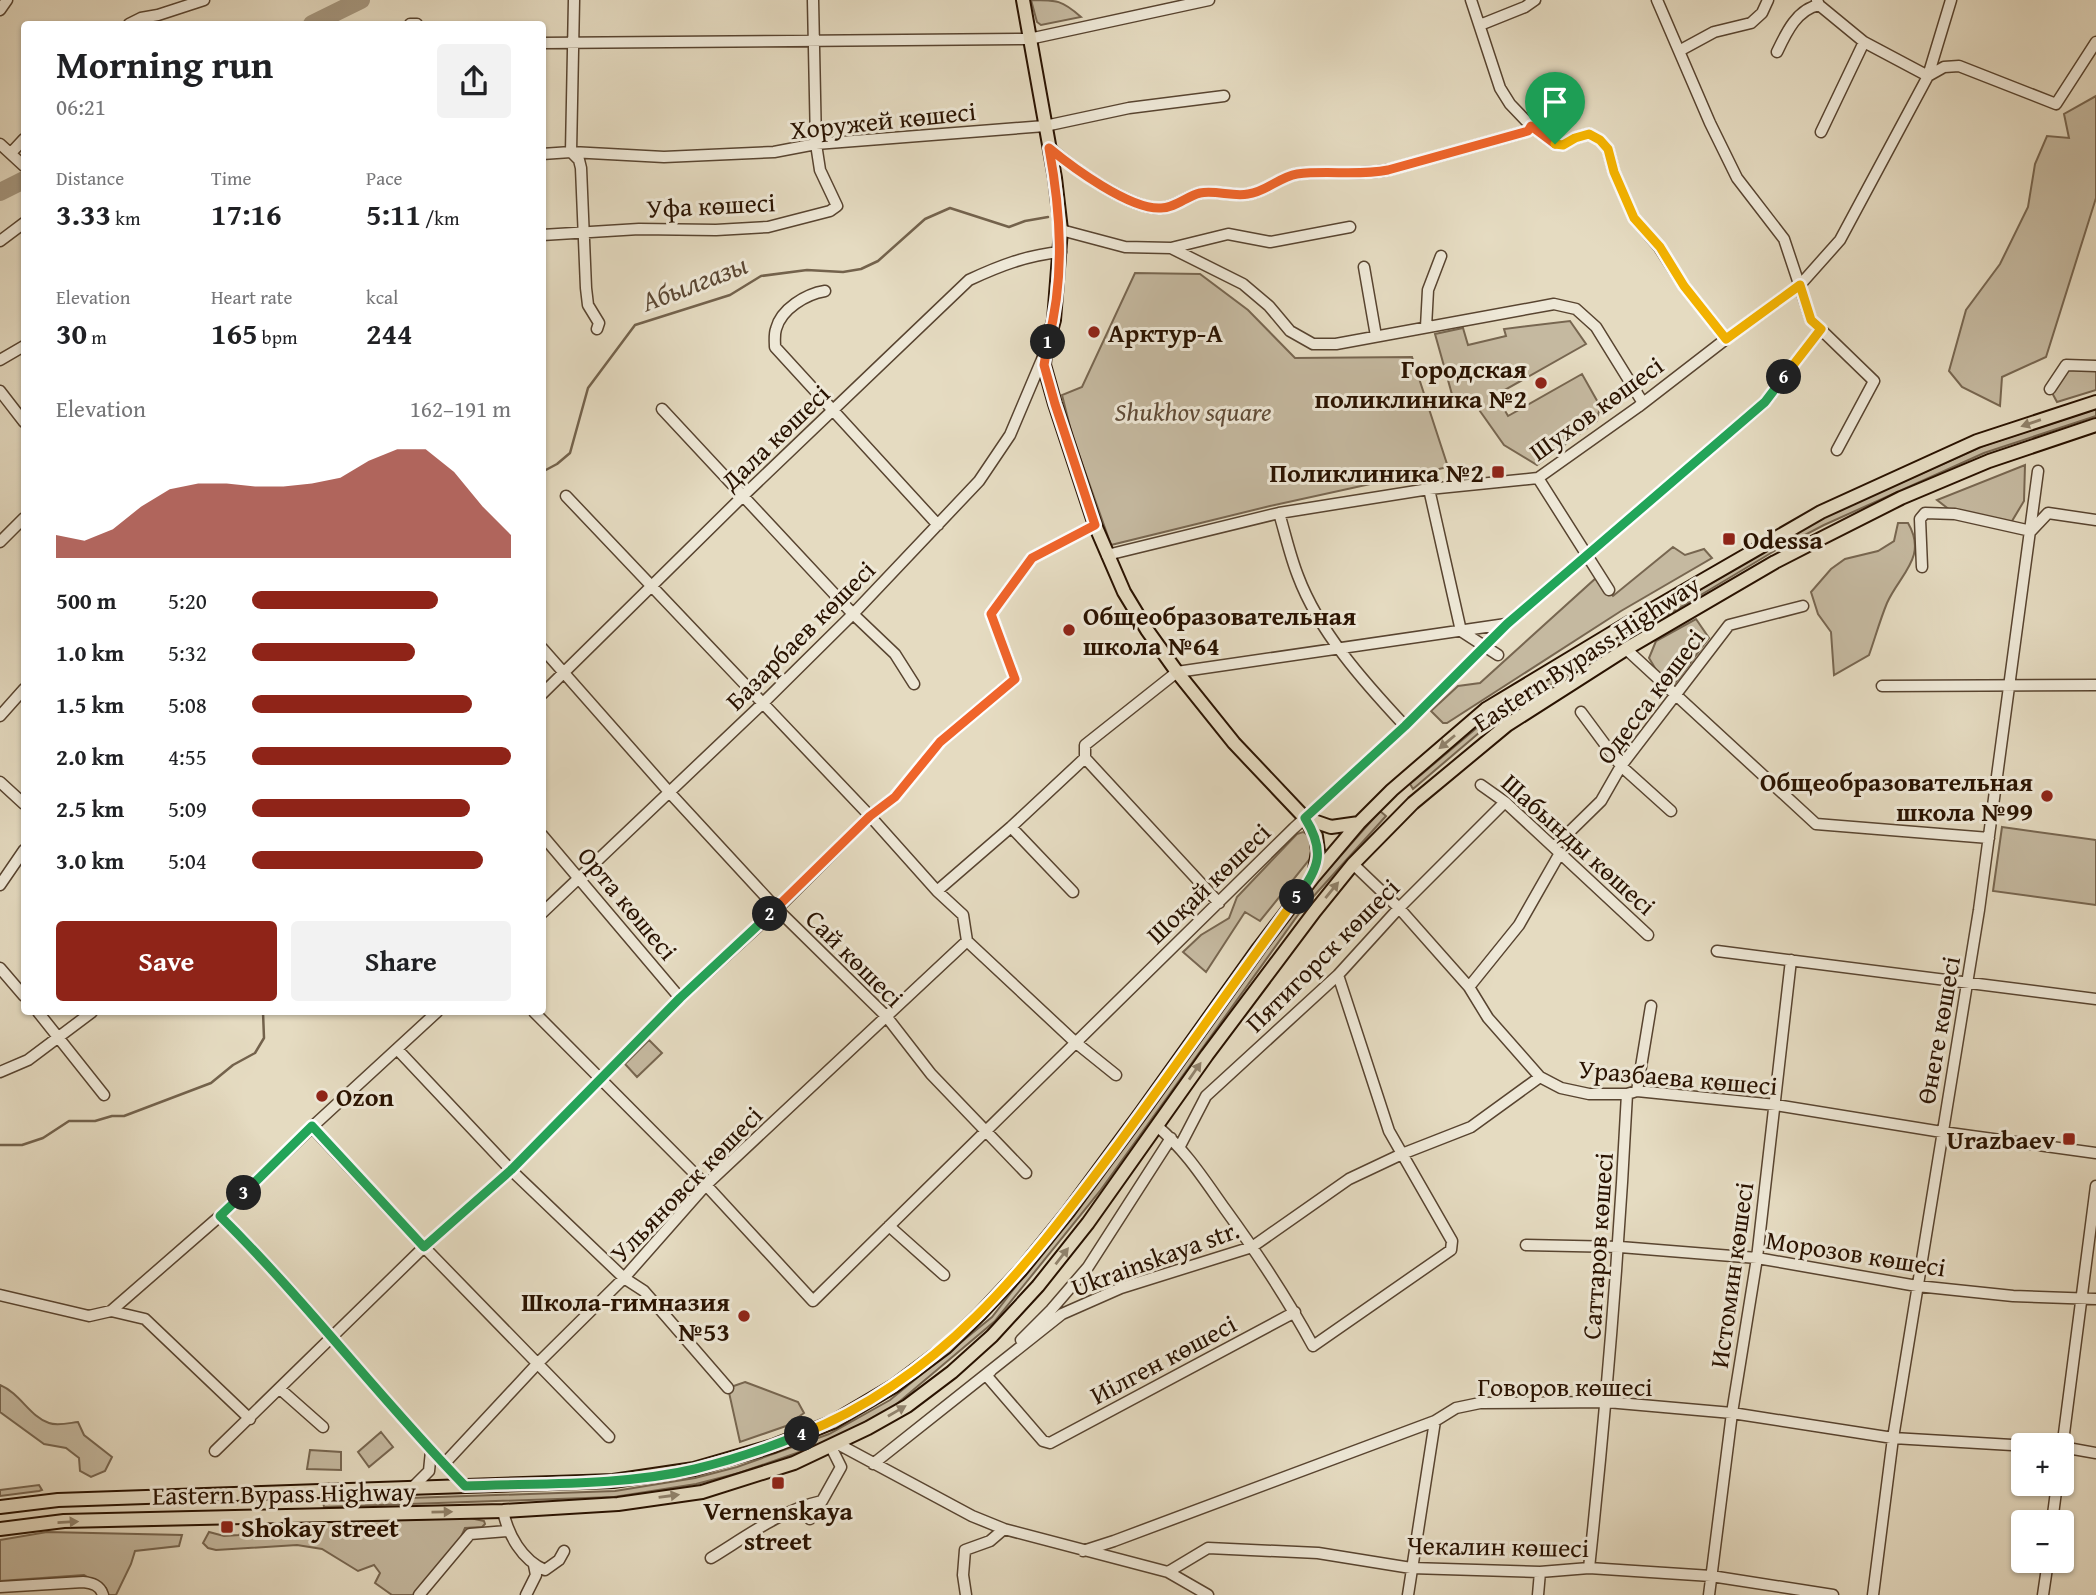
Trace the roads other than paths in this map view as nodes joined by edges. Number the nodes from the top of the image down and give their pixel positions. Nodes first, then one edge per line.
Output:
1 (6, 0) edge
2 (204, 0) edge
3 (574, 0) edge
4 (813, 0) edge
5 (1023, 0) edge
6 (1209, 0) edge
7 (1471, 0) edge
8 (1535, 0) edge
9 (1657, 0) edge
10 (1768, 0) edge
11 (1951, 0) edge
12 (1818, 3) edge
13 (0, 10) edge
14 (135, 21) edge
15 (1480, 25) junction
16 (1029, 39) junction
17 (813, 41) junction
18 (573, 42) junction
19 (1864, 42) junction
20 (2096, 42) edge
21 (546, 43) edge
22 (1679, 51) junction
23 (1777, 52) dead end
24 (1928, 76) junction
25 (1224, 96) dead end
26 (1045, 126) junction
27 (1531, 126) junction
28 (1821, 132) dead end
29 (21, 142) edge
30 (0, 144) edge
31 (816, 144) junction
32 (1049, 148) junction
33 (571, 152) junction
34 (11, 153) junction
35 (546, 154) edge
36 (21, 163) edge
37 (21, 225) edge
38 (1349, 227) dead end
39 (1061, 230) junction
40 (582, 233) junction
41 (546, 235) edge
42 (0, 241) edge
43 (1171, 248) junction
44 (1060, 252) junction
45 (1441, 256) dead end
46 (1364, 267) dead end
47 (1800, 285) junction
48 (825, 291) dead end
49 (1426, 327) junction
50 (597, 329) dead end
51 (1821, 329) junction
52 (1376, 337) junction
53 (1726, 339) junction
54 (21, 348) edge
55 (1045, 353) junction
56 (0, 360) edge
57 (2096, 366) edge
58 (2050, 389) dead end
59 (0, 391) edge
60 (2096, 402) edge
61 (1643, 403) junction
62 (662, 409) dead end
63 (834, 410) junction
64 (21, 418) edge
65 (2096, 425) edge
66 (1837, 450) dead end
67 (2038, 471) dead end
68 (1538, 478) junction
69 (1429, 489) junction
70 (566, 496) dead end
71 (743, 496) junction
72 (1279, 513) junction
73 (2096, 520) edge
74 (21, 521) edge
75 (938, 525) junction
76 (1095, 525) junction
77 (2031, 531) junction
78 (0, 542) edge
79 (1107, 555) junction
80 (1587, 556) junction
81 (1922, 567) dead end
82 (653, 587) junction
83 (1609, 590) dead end
84 (1803, 606) dead end
85 (853, 614) junction
86 (1507, 624) junction
87 (1461, 631) junction
88 (1340, 647) junction
89 (1484, 647) junction
90 (1626, 649) junction
91 (546, 652) edge
92 (1498, 655) dead end
93 (1177, 672) junction
94 (565, 673) junction
95 (914, 684) dead end
96 (2010, 685) junction
97 (2096, 685) edge
98 (1882, 686) dead end
99 (546, 690) edge
100 (21, 692) edge
101 (1675, 695) junction
102 (762, 704) junction
103 (1581, 712) dead end
104 (0, 716) edge
105 (1405, 726) junction
106 (1085, 758) junction
107 (1621, 766) junction
108 (0, 782) edge
109 (1481, 785) dead end
110 (670, 793) junction
111 (21, 801) edge
112 (1505, 802) junction
113 (1671, 811) dead end
114 (870, 816) junction
115 (1305, 818) junction
116 (1359, 823) junction
117 (1011, 827) junction
118 (1989, 838) junction
119 (546, 840) edge
120 (1557, 850) junction
121 (21, 854) edge
122 (1353, 864) junction
123 (1314, 876) junction
124 (580, 878) junction
125 (0, 885) edge
126 (937, 891) junction
127 (1073, 892) dead end
128 (1219, 903) junction
129 (1399, 908) junction
130 (546, 909) edge
131 (777, 909) junction
132 (1648, 935) dead end
133 (967, 941) junction
134 (1717, 951) dead end
135 (1791, 961) junction
136 (0, 968) edge
137 (1338, 975) junction
138 (1967, 982) junction
139 (1469, 987) junction
140 (21, 992) edge
141 (680, 998) junction
142 (2096, 999) edge
143 (1651, 1006) dead end
144 (41, 1015) edge
145 (88, 1015) edge
146 (435, 1015) edge
147 (537, 1015) edge
148 (886, 1016) junction
149 (60, 1037) junction
150 (1075, 1042) junction
151 (397, 1049) junction
152 (0, 1072) edge
153 (1116, 1075) dead end
154 (1540, 1077) junction
155 (599, 1079) junction
156 (1632, 1092) junction
157 (104, 1095) dead end
158 (1776, 1105) junction
159 (312, 1126) junction
160 (1157, 1126) junction
161 (987, 1130) junction
162 (1942, 1132) junction
163 (1171, 1138) junction
164 (1180, 1146) junction
165 (2096, 1153) edge
166 (1402, 1154) junction
167 (511, 1170) junction
168 (1026, 1173) dead end
169 (706, 1185) junction
170 (2096, 1186) edge
171 (220, 1216) junction
172 (888, 1226) junction
173 (1527, 1245) dead end
174 (424, 1247) junction
175 (1252, 1247) junction
176 (1620, 1247) junction
177 (1757, 1258) junction
178 (944, 1275) dead end
179 (624, 1278) junction
180 (1917, 1286) junction
181 (0, 1295) edge
182 (2081, 1296) junction
183 (2096, 1298) edge
184 (111, 1311) junction
185 (1295, 1312) junction
186 (331, 1336) junction
187 (538, 1363) junction
188 (986, 1375) junction
189 (728, 1388) dead end
190 (280, 1389) junction
191 (1607, 1402) junction
192 (1732, 1413) junction
193 (250, 1419) junction
194 (1435, 1421) junction
195 (323, 1427) dead end
196 (2064, 1433) edge
197 (609, 1437) dead end
198 (1893, 1438) junction
199 (2011, 1445) edge
200 (834, 1446) junction
201 (2074, 1449) edge
202 (215, 1451) dead end
203 (431, 1451) junction
204 (2096, 1452) edge
205 (444, 1464) junction
206 (873, 1464) junction
207 (465, 1486) junction
208 (411, 1489) junction
209 (822, 1501) junction
210 (0, 1507) edge
211 (503, 1511) junction
212 (810, 1519) dead end
213 (0, 1529) edge
214 (1004, 1529) junction
215 (507, 1531) junction
216 (564, 1551) dead end
217 (1083, 1551) junction
218 (711, 1558) dead end
219 (534, 1565) junction
220 (1411, 1568) junction
221 (1590, 1568) junction
222 (1168, 1572) junction
223 (1540, 1572) junction
224 (2046, 1573) edge
225 (1711, 1576) junction
226 (0, 1587) edge
227 (103, 1595) edge
228 (419, 1595) edge
229 (526, 1595) edge
230 (966, 1595) edge
231 (1208, 1595) edge
232 (1408, 1595) edge
233 (1538, 1595) edge
234 (1709, 1595) edge
235 (1833, 1595) edge
236 (1873, 1595) edge
237 (2043, 1595) edge

1 - 13 street
2 - 14 street
3 - 18 street
4 - 17 street, Уфа көшесі
5 - 16 main road
6 - 16 street
7 - 15 street
8 - 15 street
9 - 22 street
10 - 22 street
11 - 24 street, Шухов көшесі
12 - 19 street
12 - 23 street
15 - 27 street
16 - 17 street
16 - 26 main road
17 - 18 street
17 - 31 street, Уфа көшесі
18 - 21 street
18 - 33 street
19 - 24 street
19 - 28 street
20 - 24 street
22 - 47 street
24 - 47 street, Шухов көшесі
25 - 26 street, Хоружей көшесі
26 - 31 street, Хоружей көшесі
26 - 32 main road
27 - 32 street
27 - 53 street
29 - 34 street
30 - 34 street
31 - 33 street, Хоружей көшесі
31 - 40 street, Уфа көшесі
32 - 39 main road
33 - 35 street, Хоружей көшесі
33 - 40 street
34 - 36 street
37 - 42 street
38 - 43 street
39 - 43 street
39 - 44 main road
40 - 41 street, Уфа көшесі
40 - 50 street
43 - 52 street
44 - 55 main road
44 - 63 street, Дала көшесі
45 - 49 street
46 - 52 street
47 - 51 street
47 - 53 street, Шухов көшесі
48 - 63 street
49 - 52 street
49 - 61 street
51 - 66 street
51 - 80 street, Шоқай көшесі
53 - 61 street, Шухов көшесі
54 - 56 street
55 - 75 street, Базарбаев көшесі
55 - 76 main road
57 - 58 street
59 - 64 street
60 -> 116 main road, Eastern Bypass Highway
61 - 68 street, Шухов көшесі
62 - 71 street
63 - 71 street, Дала көшесі
63 - 75 street
65 - 90 main road, Eastern Bypass Highway
67 - 77 street, Өнеге көшесі
68 - 69 street, Шухов көшесі
68 - 80 street
69 - 72 street, Шухов көшесі
69 - 87 street
70 - 82 street
71 - 82 street, Дала көшесі
71 - 85 street
72 - 79 street, Шухов көшесі
72 - 88 street
73 - 77 street
74 - 78 street
75 - 85 street, Базарбаев көшесі
76 - 79 main road
76 - 114 street
77 - 81 street
77 - 96 street, Өнеге көшесі
79 - 93 main road
80 - 83 street
80 - 86 street, Шоқай көшесі
82 - 94 street, Дала көшесі
82 - 102 street
84 - 101 street, Одесса көшесі
85 - 95 street
85 - 102 street, Базарбаев көшесі
86 - 87 street
86 - 89 street, Шоқай көшесі
87 - 88 street
87 - 89 street
88 - 93 street
88 - 105 street
89 - 92 street
89 - 105 street, Шоқай көшесі
90 - 101 street
90 - 122 main road, Eastern Bypass Highway
91 - 94 street, Сай көшесі
93 - 106 street
93 - 115 main road
94 - 99 street, Дала көшесі
94 - 110 street, Сай көшесі
96 - 97 street
96 - 98 street
96 - 118 street, Өнеге көшесі
100 - 104 street
101 - 107 street, Одесса көшесі
101 - 118 street
102 - 110 street, Базарбаев көшесі
102 - 114 street
103 - 107 street
105 - 115 street, Шоқай көшесі
106 - 117 street
106 - 128 street
107 - 113 street
107 - 120 street, Одесса көшесі
108 - 111 street
109 - 112 street, Шабынды көшесі
110 - 124 street, Базарбаев көшесі
110 - 131 street, Сай көшесі
112 - 120 street, Шабынды көшесі
112 - 129 street, Пятигорск көшесі
114 - 126 street
114 - 131 street
115 - 116 main road
115 - 123 main road
115 - 128 street, Шоқай көшесі
116 - 123 main road, Eastern Bypass Highway
117 - 126 street
117 - 127 street
118 - 138 street, Өнеге көшесі
119 - 124 street, Орта көшесі
120 - 132 street, Шабынды көшесі
120 - 139 street, Одесса көшесі
121 - 125 street
122 - 129 street, Уразбаева көшесі
160 -> 122 main road, Eastern Bypass Highway
123 - 207 main road, Eastern Bypass Highway
124 - 130 street, Базарбаев көшесі
124 - 141 street, Орта көшесі
126 - 133 street
128 - 150 street, Шоқай көшесі
129 - 137 street, Пятигорск көшесі
129 - 139 street, Уразбаева көшесі
131 - 141 street
131 - 148 street, Сай көшесі
133 - 148 street, Ульяновск көшесі
133 - 150 street
134 - 135 street
135 - 138 street
135 - 158 street, Истомин көшесі
136 - 140 street
137 - 164 street, Пятигорск көшесі
137 - 166 street
138 - 142 street
138 - 162 street, Өнеге көшесі
139 - 154 street, Уразбаева көшесі
141 - 155 street
143 - 156 street, Саттаров көшесі
144 - 149 street
145 - 149 street
146 - 151 street
147 - 155 street
148 - 161 street, Сай көшесі
148 - 169 street, Ульяновск көшесі
149 - 152 street
149 - 157 street
150 - 153 street
150 - 161 street, Шоқай көшесі
151 - 159 street
151 - 167 street
154 - 156 street, Уразбаева көшесі
154 - 166 street, Ukrainskaya str.
155 - 167 street
155 - 169 street
156 - 158 street, Уразбаева көшесі
156 - 176 street, Саттаров көшесі
158 - 162 street, Уразбаева көшесі
158 - 177 street, Истомин көшесі
159 - 171 street
159 - 174 street
160 - 163 street
200 -> 160 main road, Eastern Bypass Highway
161 - 168 street, Сай көшесі
161 - 172 street, Шоқай көшесі
162 - 165 street, Уразбаева көшесі
162 - 180 street, Өнеге көшесі
163 - 164 street
163 - 188 street
164 - 175 street
166 - 175 street, Ukrainskaya str.
166 - 185 street
167 - 174 street
167 - 179 street
169 - 172 street, Шоқай көшесі
169 - 179 street, Ульяновск көшесі
170 - 182 street
171 - 184 street
171 - 186 street
172 - 178 street
173 - 176 street, Морозов көшесі
174 - 186 street
174 - 187 street
175 - 185 street
175 - 188 street, Ukrainskaya str.
176 - 177 street, Морозов көшесі
176 - 191 street, Саттаров көшесі
177 - 180 street, Морозов көшесі
177 - 192 street, Истомин көшесі
179 - 187 street, Ульяновск көшесі
179 - 189 street
180 - 182 street, Морозов көшесі
180 - 198 street, Өнеге көшесі
181 - 184 street
182 - 183 street, Морозов көшесі
182 - 196 street
184 - 193 street
185 - 188 street, Иілген көшесі
186 - 190 street
186 - 203 street
187 - 197 street
187 - 205 street, Ульяновск көшесі
188 - 206 street, Ukrainskaya str.
190 - 193 street
190 - 195 street
191 - 192 street, Говоров көшесі
191 - 194 street, Говоров көшесі
191 - 221 street, Саттаров көшесі
192 - 198 street, Говоров көшесі
192 - 225 street, Истомин көшесі
193 - 202 street
194 - 217 street, Говоров көшесі
194 - 220 street
198 - 199 street, Говоров көшесі
198 - 236 street, Өнеге көшесі
200 - 206 street
200 - 209 street
211 -> 200 main road, Eastern Bypass Highway
201 - 204 street
203 - 205 street
203 - 208 street
205 - 207 street
206 - 214 street
207 - 208 main road, Eastern Bypass Highway
208 - 210 main road, Eastern Bypass Highway
209 - 212 street
209 - 218 street
213 -> 211 main road, Eastern Bypass Highway
211 - 215 street
214 - 217 street
214 - 230 street
215 - 219 street
215 - 228 street
216 - 219 street
217 - 222 street
219 - 229 street
220 - 222 street, Чекалин көшесі
220 - 223 street, Чекалин көшесі
220 - 232 street
221 - 223 street, Чекалин көшесі
221 - 225 street, Чекалин көшесі
222 - 231 street
223 - 233 street
224 - 237 street
225 - 234 street, Истомин көшесі
225 - 235 street, Чекалин көшесі
226 - 227 street

